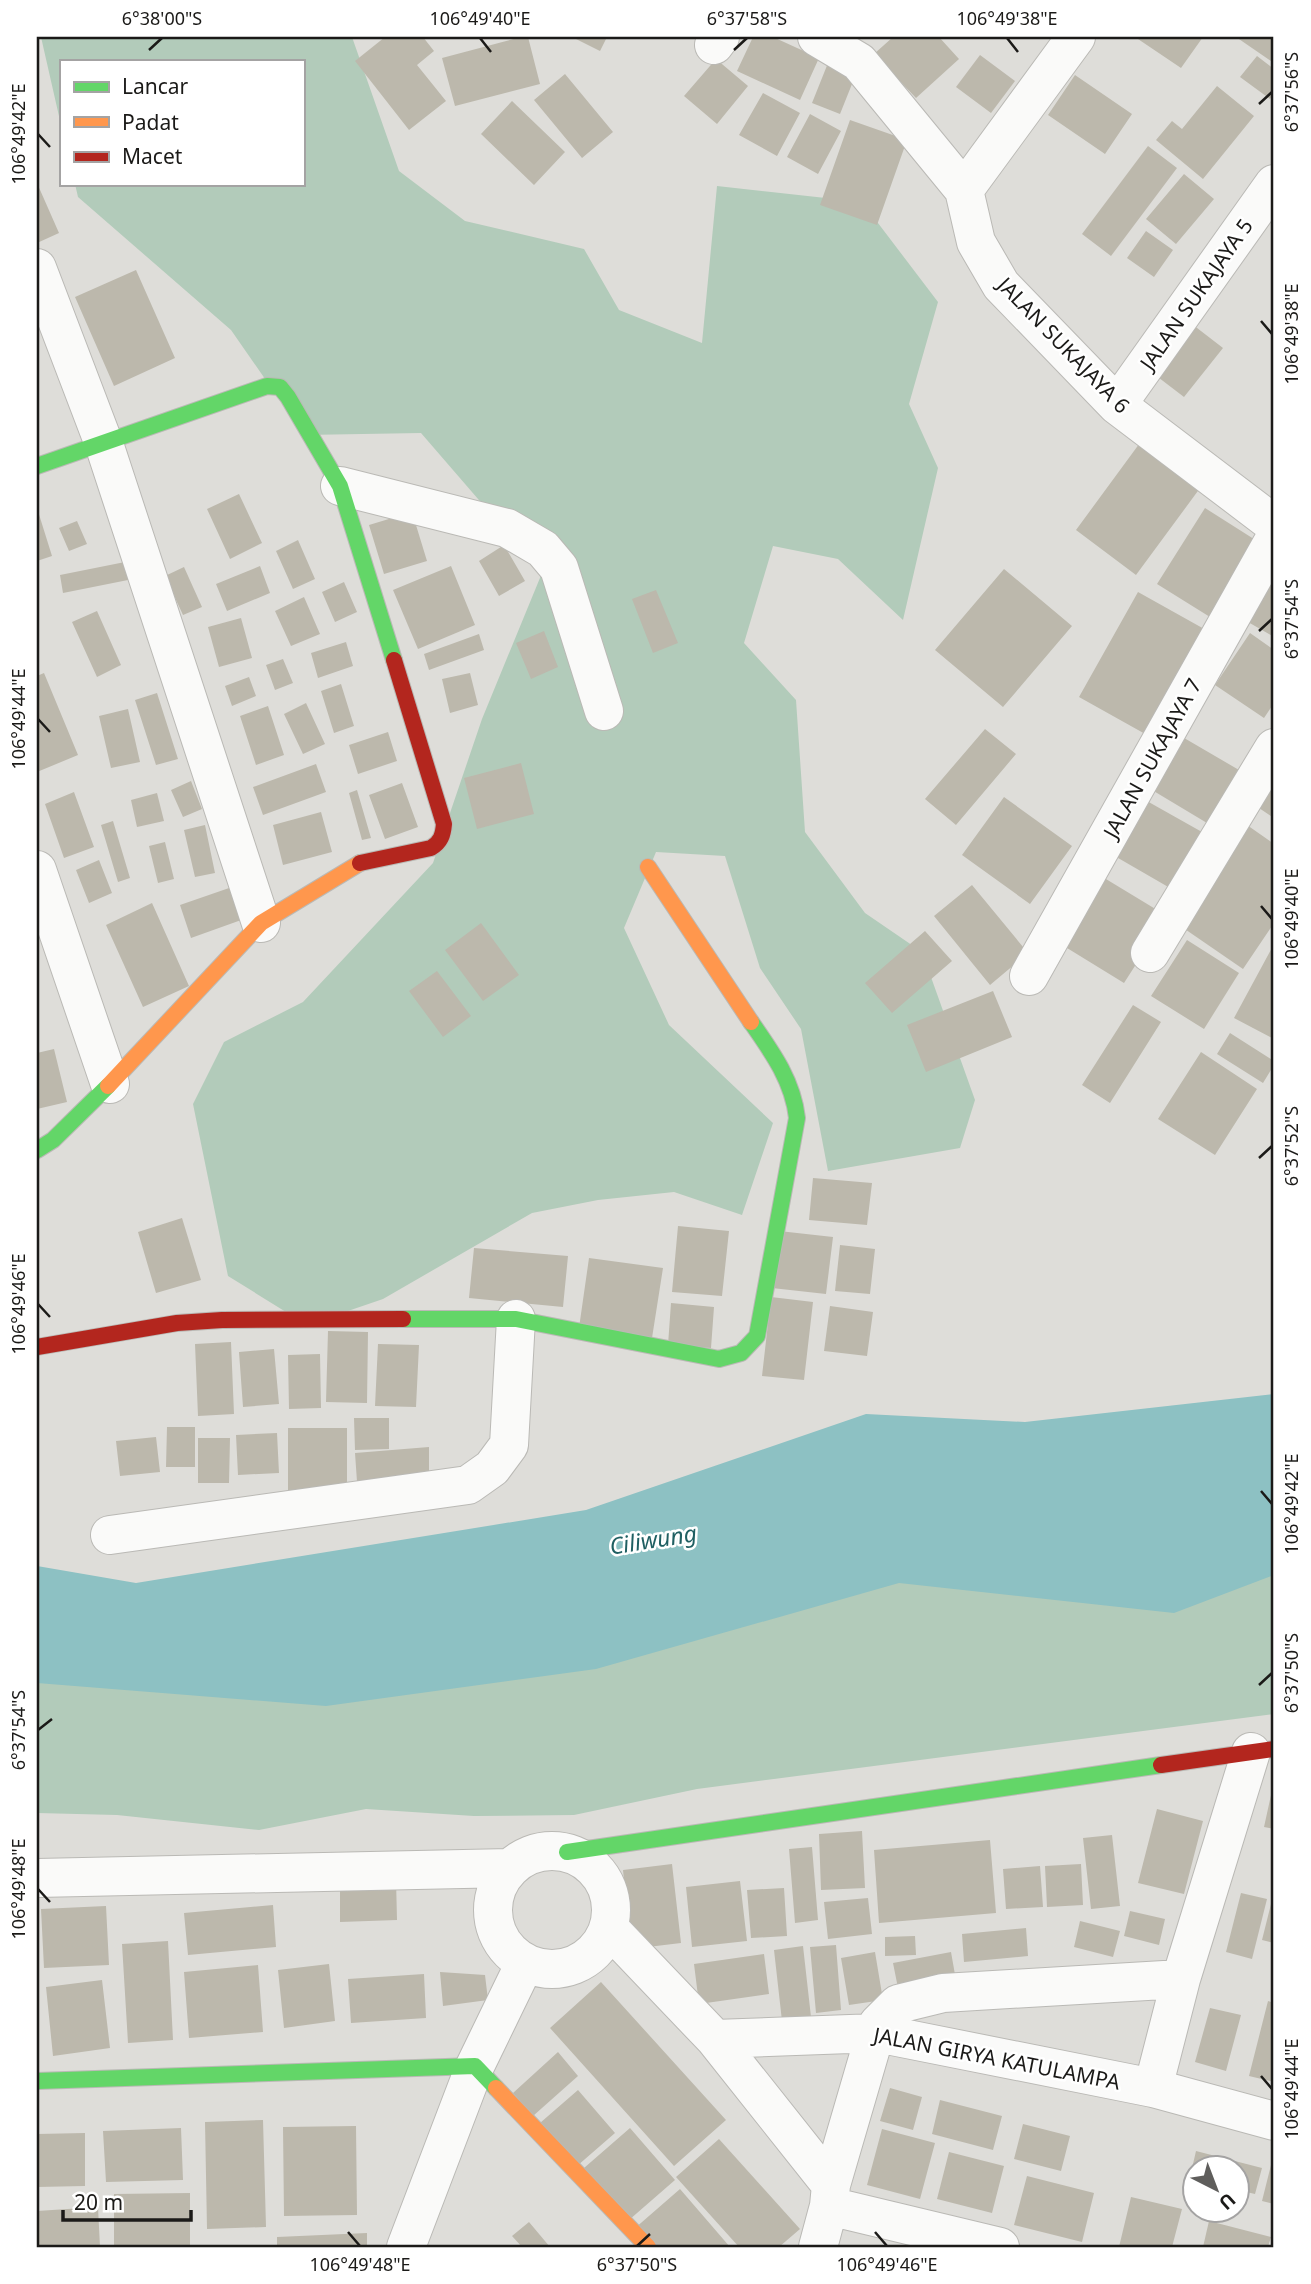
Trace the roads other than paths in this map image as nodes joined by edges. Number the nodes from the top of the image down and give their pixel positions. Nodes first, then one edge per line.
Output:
1 (817, 37) edge
2 (1076, 37) edge
3 (1274, 184) edge
4 (964, 190) junction
5 (37, 268) edge
6 (1118, 405) junction
7 (104, 444) junction
8 (37, 466) edge
9 (340, 486) junction
10 (1274, 524) edge
11 (1274, 540) edge
12 (604, 711) dead end
13 (1274, 748) edge
14 (648, 867) dead end
15 (37, 870) edge
16 (261, 923) junction
17 (1150, 953) dead end
18 (1029, 976) dead end
19 (110, 1084) junction
20 (37, 1150) edge
21 (516, 1319) junction
22 (37, 1348) edge
23 (110, 1535) dead end
24 (1263, 1750) edge
25 (567, 1852) junction
26 (510, 1868) junction
27 (37, 1878) edge
28 (609, 1928) junction
29 (525, 1964) junction
30 (1181, 1979) junction
31 (877, 2033) junction
32 (715, 2039) junction
33 (475, 2066) junction
34 (37, 2081) edge
35 (1153, 2088) junction
36 (1274, 2121) edge
37 (830, 2195) junction
38 (406, 2247) edge
39 (648, 2247) edge
40 (818, 2247) edge
41 (1000, 2247) edge

1 - 4 street, JALAN SUKAJAYA 6
2 - 4 street
3 - 6 street, JALAN SUKAJAYA 5
4 - 6 street, JALAN SUKAJAYA 6
5 - 7 street
6 - 10 street, JALAN SUKAJAYA 6
7 - 8 street
7 - 9 street
7 - 16 street
9 - 12 street
9 - 16 street
11 - 18 street, JALAN SUKAJAYA 7
13 - 17 street
14 - 21 street
15 - 19 street
16 - 19 street
19 - 20 street
21 - 22 street
21 - 23 street
24 - 25 street
24 - 30 street
25 - 26 street
25 - 28 street
26 - 27 street
26 - 29 street
28 - 29 street
28 - 32 street
29 - 33 street
30 - 31 street
30 - 35 street
31 - 32 street, JALAN GIRYA KATULAMPA
31 - 35 street, JALAN GIRYA KATULAMPA
31 - 37 street
32 - 37 street
33 - 34 street
33 - 38 street
33 - 39 street
35 - 36 street, JALAN GIRYA KATULAMPA
37 - 40 street
37 - 41 street

